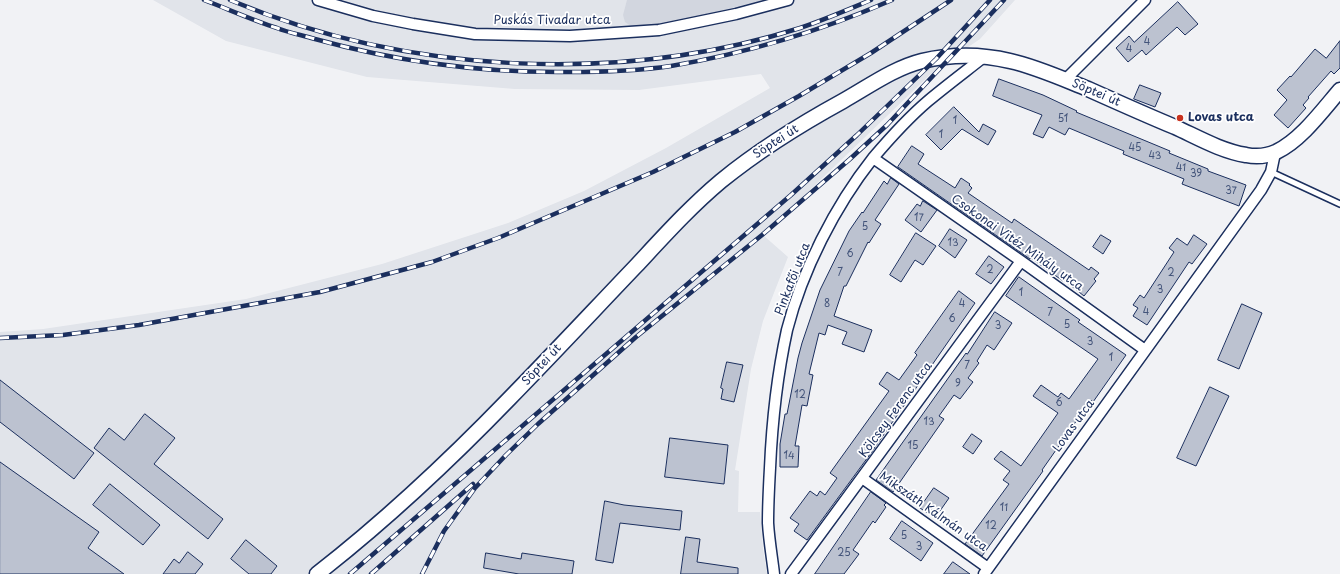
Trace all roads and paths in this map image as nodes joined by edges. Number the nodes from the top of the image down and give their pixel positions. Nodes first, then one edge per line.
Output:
1 (318, 0) edge
2 (788, 0) edge
3 (1145, 0) edge
4 (985, 56) junction
5 (1065, 80) junction
6 (1340, 90) edge
7 (1275, 153) junction
8 (873, 158) junction
9 (1271, 172) junction
10 (1340, 204) edge
11 (1021, 261) junction
12 (1145, 350) junction
13 (862, 478) junction
14 (986, 571) edge
15 (317, 574) edge
16 (774, 574) edge
17 (791, 574) edge

1 - 2 street, Puskás Tivadar utca
3 - 5 street
4 - 5 street, Söptei út
4 - 8 street, Pinkafői utca
4 - 15 street, Söptei út
5 - 7 street, Söptei út
6 - 7 street, Söptei út
7 - 9 street, Lovas utca
8 - 11 street, Csokonai Vitéz Mihály utca
8 - 16 street, Pinkafői utca
9 - 10 lane
9 - 12 street, Lovas utca
11 - 12 street, Csokonai Vitéz Mihály utca
11 - 13 street, Kölcsey Ferenc utca
12 - 14 street, Lovas utca
13 - 14 street, Mikszáth Kálmán utca
13 - 17 street, Kölcsey Ferenc utca

